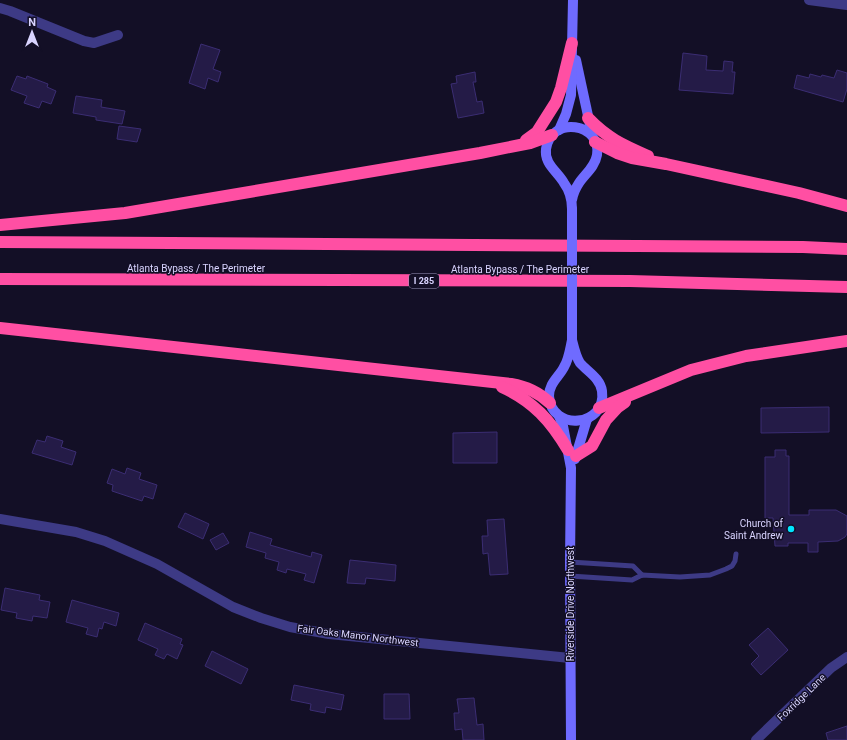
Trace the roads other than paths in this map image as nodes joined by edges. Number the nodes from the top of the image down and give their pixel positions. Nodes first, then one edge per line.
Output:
1 (573, 0) edge
2 (809, 0) edge
3 (847, 5) edge
4 (0, 8) edge
5 (118, 35) dead end
6 (572, 43) junction
7 (588, 118) junction
8 (556, 132) junction
9 (594, 140) junction
10 (519, 145) junction
11 (666, 164) junction
12 (572, 205) junction
13 (847, 206) edge
14 (0, 225) edge
15 (0, 242) edge
16 (847, 249) edge
17 (0, 280) edge
18 (847, 287) edge
19 (0, 328) edge
20 (572, 340) junction
21 (847, 341) edge
22 (488, 382) junction
23 (640, 391) junction
24 (550, 402) junction
25 (599, 408) junction
26 (559, 416) junction
27 (587, 419) junction
28 (572, 453) junction
29 (0, 519) edge
30 (736, 554) dead end
31 (570, 562) junction
32 (642, 575) junction
33 (570, 576) junction
34 (847, 657) edge
35 (570, 658) junction
36 (571, 740) edge
37 (756, 740) edge

1 - 6 street
2 - 3 street
4 - 5 street
6 - 7 street
6 - 8 street
6 - 10 highway
7 - 9 street
7 - 11 highway
8 - 9 street
8 - 10 highway
8 - 12 street
9 - 11 highway
9 - 12 street
10 - 14 highway
11 - 13 highway
12 - 20 street, bridge
15 - 16 highway
17 - 18 highway, Atlanta Bypass / The Perimeter / I 285
19 - 22 highway
20 - 24 street
20 - 25 street
21 - 23 highway
22 - 24 highway
22 - 28 highway
23 - 25 highway
23 - 28 highway
24 - 26 street, Riverside Drive Northwest
25 - 27 street
26 - 27 street
26 - 28 street, Riverside Drive Northwest
27 - 28 street, Riverside Drive Northwest
28 - 31 street, Riverside Drive Northwest
29 - 35 street, Fair Oaks Manor Northwest
30 - 32 lane
31 - 32 lane
31 - 33 street, Riverside Drive Northwest
32 - 33 lane
33 - 35 street, Riverside Drive Northwest
34 - 37 street, Foxridge Lane
35 - 36 street, Riverside Drive Northwest

